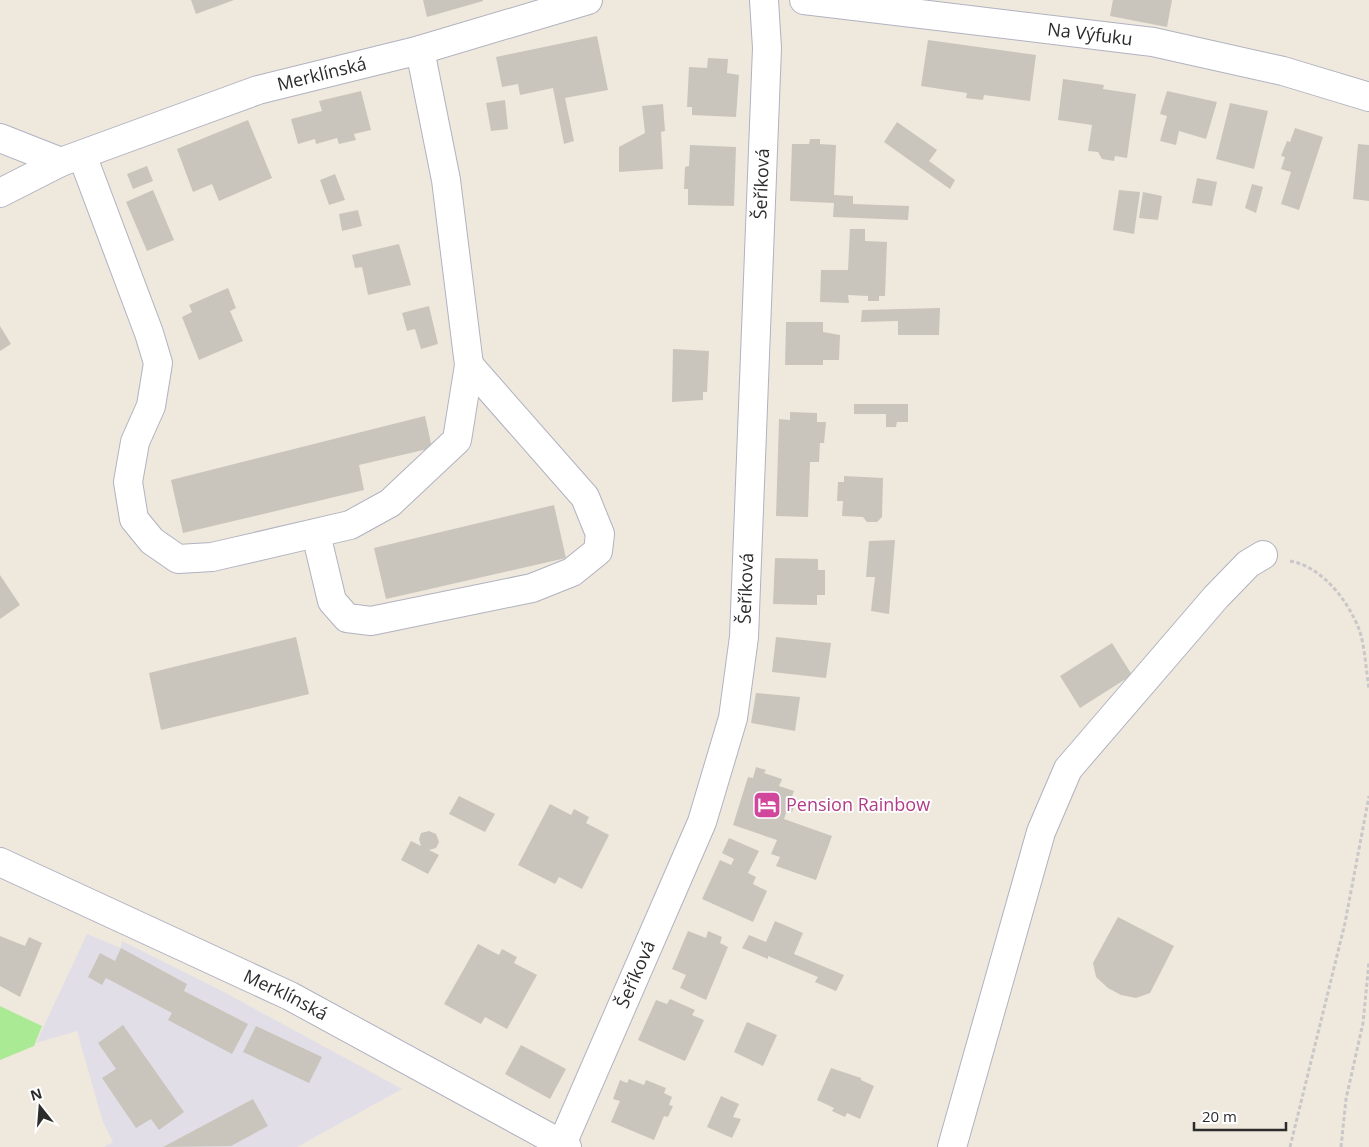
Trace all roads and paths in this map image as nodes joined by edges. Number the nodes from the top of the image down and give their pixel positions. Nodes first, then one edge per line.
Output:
1 (588, 0) edge
2 (764, 0) edge
3 (804, 0) edge
4 (420, 50) junction
5 (1369, 97) edge
6 (0, 138) edge
7 (71, 158) junction
8 (0, 193) edge
9 (469, 365) junction
10 (316, 534) junction
11 (1263, 555) joint
12 (1369, 689) edge
13 (1369, 796) edge
14 (0, 862) edge
15 (1369, 962) edge
16 (565, 1146) edge
17 (952, 1147) edge
18 (1290, 1147) edge
19 (1341, 1147) edge

1 - 4 street, Merklínská
2 - 16 street, Šeříková
3 - 5 street, Na Výfuku
4 - 7 street, Merklínská
4 - 9 street
6 - 7 street
7 - 8 street, Merklínská
7 - 10 street
9 - 10 street
9 - 10 street
11 - 12 path
11 - 17 street
13 - 18 path
14 - 16 street, Merklínská
15 - 19 path

